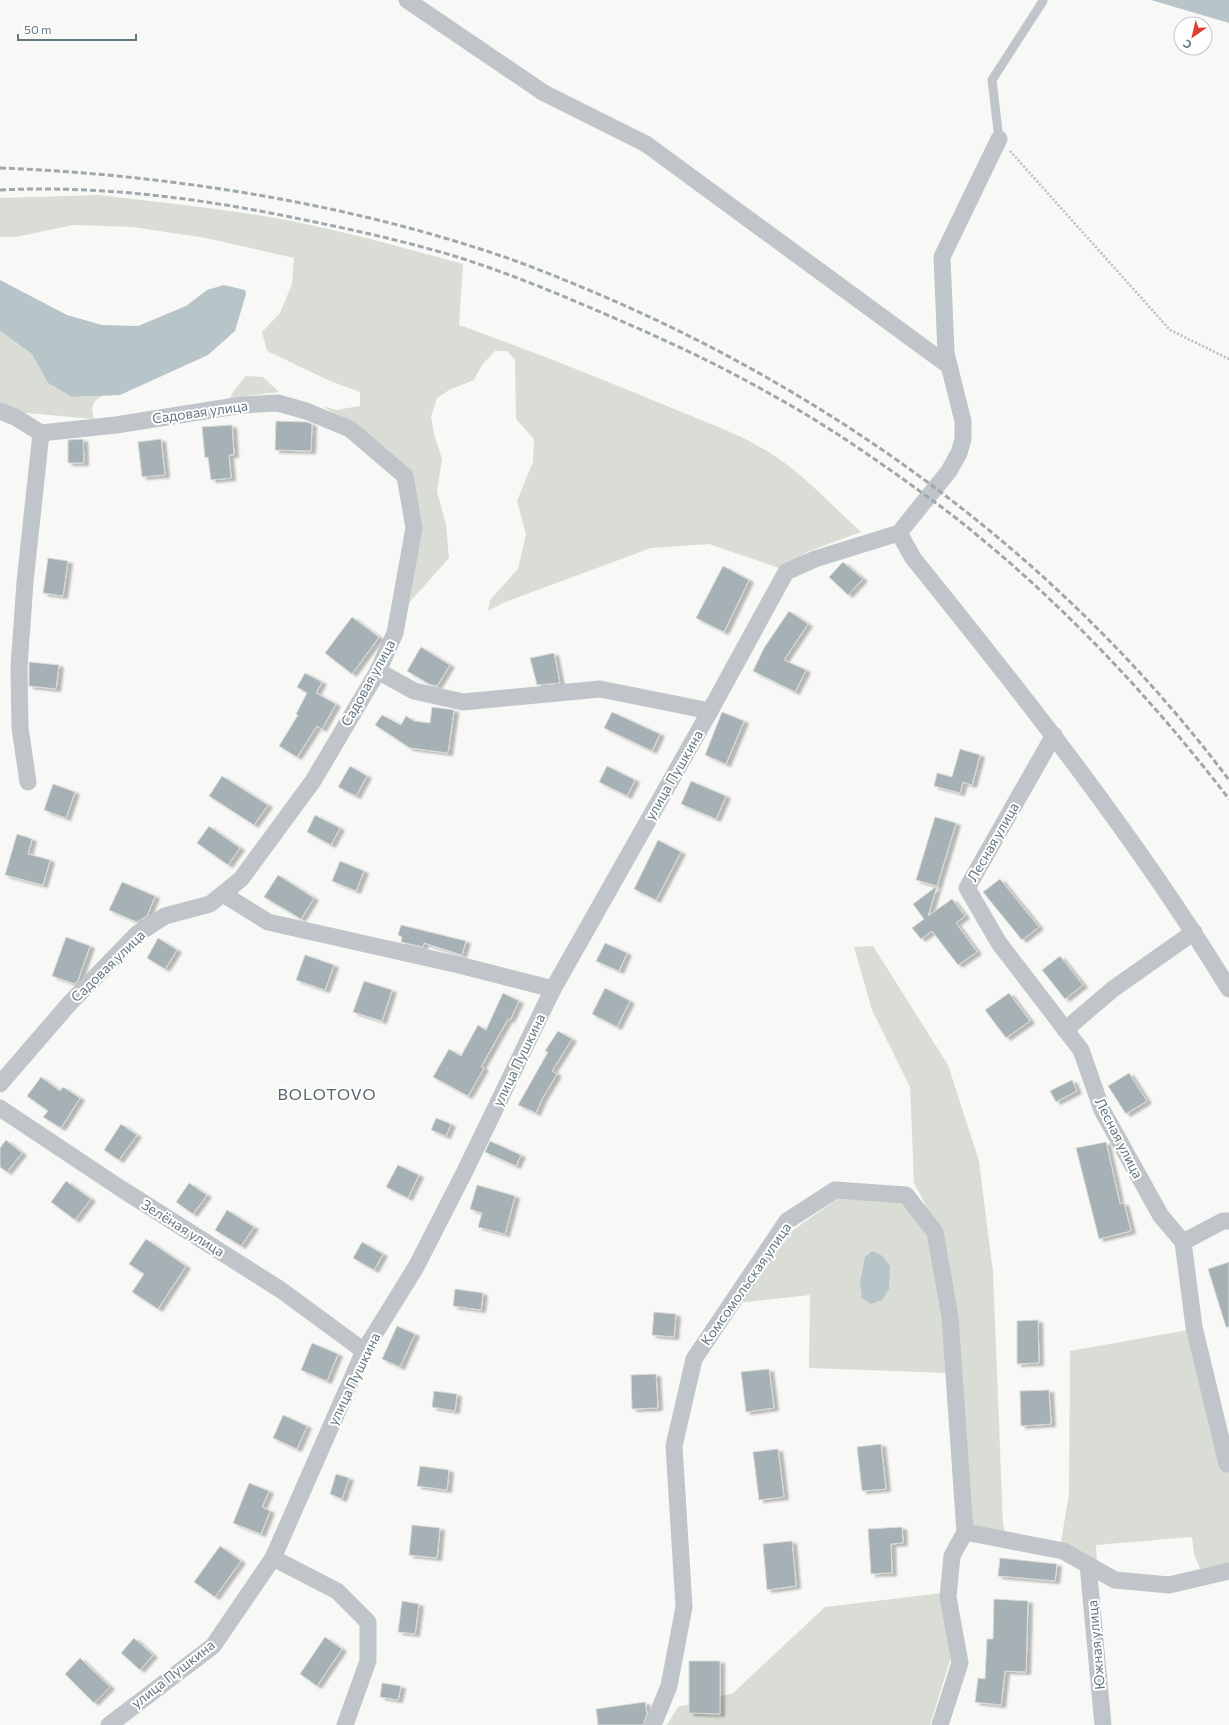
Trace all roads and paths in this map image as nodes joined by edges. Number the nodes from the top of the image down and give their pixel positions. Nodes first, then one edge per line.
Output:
1 (408, 1) edge
2 (1042, 1) edge
3 (999, 139) junction
4 (1229, 359) edge
5 (949, 366) junction
6 (0, 411) edge
7 (41, 433) junction
8 (899, 532) junction
9 (378, 671) junction
10 (710, 711) junction
11 (1054, 736) junction
12 (28, 782) dead end
13 (223, 894) junction
14 (1194, 932) junction
15 (553, 989) junction
16 (1229, 989) edge
17 (1065, 1030) junction
18 (0, 1084) edge
19 (0, 1108) edge
20 (1229, 1221) edge
21 (1183, 1242) junction
22 (364, 1350) junction
23 (1227, 1464) dead end
24 (965, 1532) junction
25 (273, 1558) junction
26 (1088, 1565) junction
27 (1229, 1571) edge
28 (346, 1721) edge
29 (109, 1725) edge
30 (653, 1725) edge
31 (940, 1725) edge
32 (1103, 1725) edge

1 - 5 street
2 - 3 lane
3 - 4 path
3 - 5 street
5 - 8 street
6 - 7 street
7 - 9 street, Садовая улица
7 - 12 street
8 - 10 street, улица Пушкина
8 - 11 street
9 - 10 street
9 - 13 street, Садовая улица
10 - 15 street, улица Пушкина
11 - 14 street
11 - 17 street, Лесная улица
13 - 15 street
13 - 18 street, Садовая улица
14 - 16 street
14 - 17 street
15 - 22 street, улица Пушкина
17 - 21 street, Лесная улица
19 - 22 street, Зелёная улица
20 - 21 street
21 - 23 street
22 - 25 street, улица Пушкина
24 - 26 street
24 - 30 street, Комсомольская улица
24 - 31 street
25 - 28 street
25 - 29 street, улица Пушкина
26 - 27 street
26 - 32 street, Южная улица

